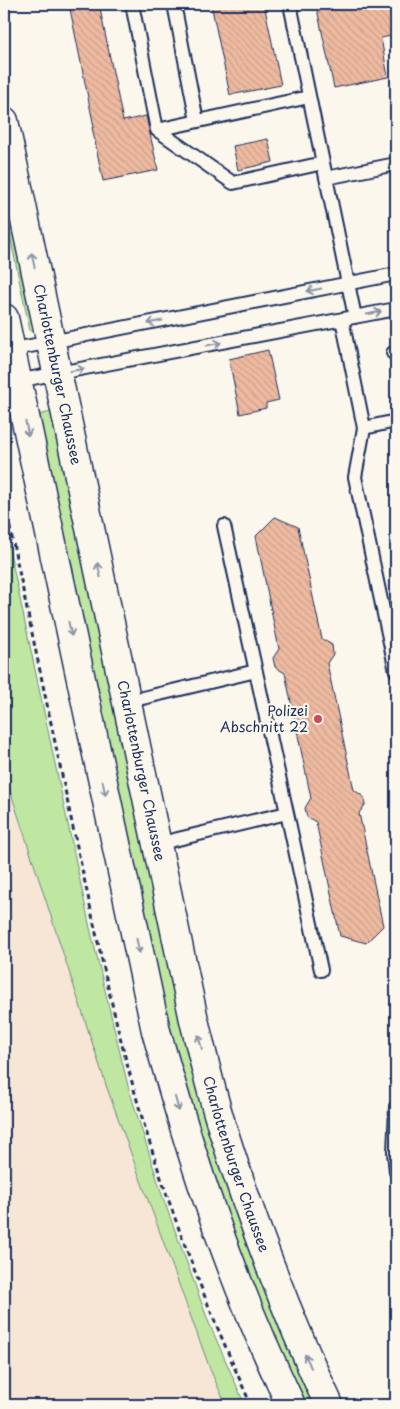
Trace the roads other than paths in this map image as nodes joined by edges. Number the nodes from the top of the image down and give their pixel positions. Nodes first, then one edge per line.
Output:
1 (132, 4) edge
2 (174, 4) edge
3 (290, 4) edge
4 (310, 97) junction
5 (4, 121) edge
6 (197, 121) junction
7 (157, 130) junction
8 (323, 163) junction
9 (396, 164) edge
10 (326, 178) junction
11 (396, 274) edge
12 (348, 283) junction
13 (396, 309) edge
14 (4, 318) edge
15 (348, 318) junction
16 (50, 342) junction
17 (10, 350) junction
18 (57, 374) junction
19 (17, 381) junction
20 (396, 421) edge
21 (364, 428) junction
22 (224, 526) dead end
23 (256, 671) junction
24 (396, 671) edge
25 (126, 702) junction
26 (287, 814) junction
27 (157, 844) junction
28 (321, 970) dead end
29 (396, 1107) edge
30 (396, 1172) edge
31 (291, 1405) edge
32 (329, 1405) edge

1 - 7 lane
2 - 6 lane
3 - 4 lane
4 - 6 lane
4 - 8 lane
16 -> 5 main road, Charlottenburger Chaussee
6 - 7 lane
7 - 8 lane
8 - 10 lane
9 - 10 lane
10 - 12 lane
11 - 12 lane
12 - 15 lane
12 -> 16 lane
15 -> 13 lane
14 - 17 main road
18 -> 15 lane
15 - 21 lane
16 - 17 lane
16 - 18 main road, Charlottenburger Chaussee
17 - 19 main road
18 - 19 lane
25 -> 18 main road, Charlottenburger Chaussee
19 -> 31 main road
20 - 21 lane
21 - 24 lane
22 - 23 lane
23 - 25 lane
23 - 26 lane
25 - 27 main road, Charlottenburger Chaussee
26 - 27 lane
26 - 28 lane
32 -> 27 main road, Charlottenburger Chaussee
29 - 30 lane

